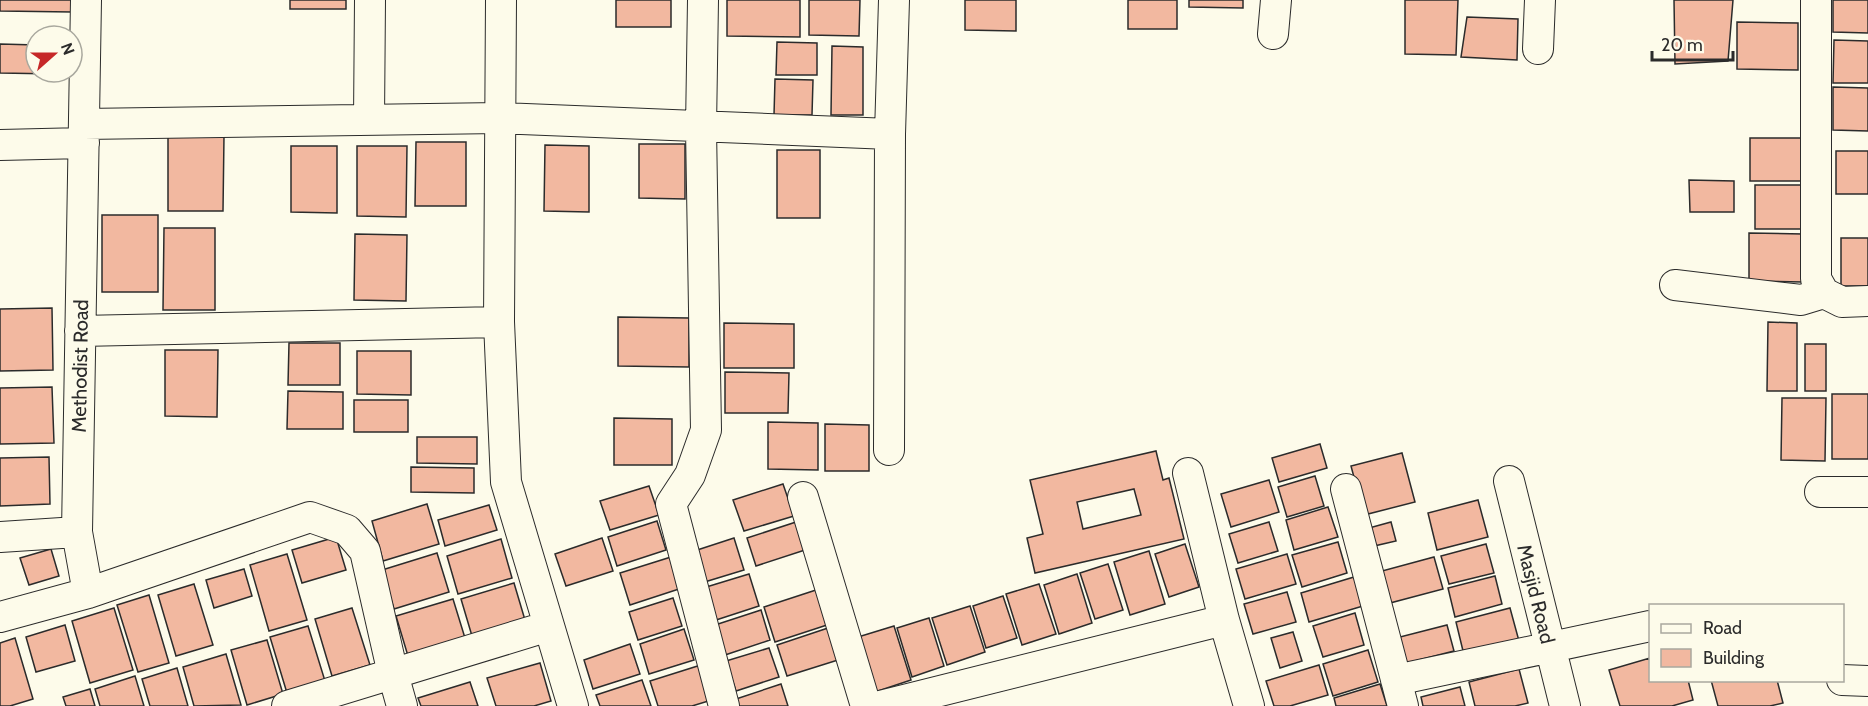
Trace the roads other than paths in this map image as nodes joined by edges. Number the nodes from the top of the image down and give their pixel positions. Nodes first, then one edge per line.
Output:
1 (86, 0) edge
2 (370, 0) edge
3 (501, 0) edge
4 (704, 0) edge
5 (894, 0) edge
6 (1276, 0) edge
7 (1540, 0) edge
8 (1816, 0) edge
9 (1273, 34) dead end
10 (1538, 49) dead end
11 (499, 118) junction
12 (369, 120) junction
13 (701, 128) junction
14 (84, 133) junction
15 (890, 134) junction
16 (0, 145) edge
17 (1675, 285) dead end
18 (1824, 293) junction
19 (1868, 301) edge
20 (499, 322) junction
21 (80, 332) junction
22 (889, 450) dead end
23 (1188, 473) dead end
24 (1509, 481) dead end
25 (1346, 489) dead end
26 (1820, 492) dead end
27 (1868, 492) edge
28 (803, 497) dead end
29 (77, 532) junction
30 (0, 537) edge
31 (88, 593) junction
32 (0, 617) edge
33 (1224, 620) junction
34 (549, 626) junction
35 (1649, 626) edge
36 (1549, 647) junction
37 (393, 674) junction
38 (1844, 680) edge
39 (1868, 681) edge
40 (1400, 693) edge
41 (287, 706) edge
42 (402, 706) edge
43 (573, 706) edge
44 (724, 706) edge
45 (866, 706) edge
46 (880, 706) edge
47 (1249, 706) edge
48 (1565, 706) edge

1 - 14 street, Methodist Road
2 - 12 street
3 - 11 street
4 - 13 street
5 - 15 street
6 - 9 street
7 - 10 street
8 - 18 street
11 - 12 street
11 - 13 street
11 - 20 street
12 - 14 street
13 - 15 street
13 - 44 street
14 - 16 street
14 - 21 street, Methodist Road
15 - 22 street
17 - 18 street
18 - 19 street
20 - 21 street
20 - 34 street
21 - 29 street, Methodist Road
23 - 33 street
24 - 36 street, Masjid Road
25 - 40 street
26 - 27 street
28 - 45 street
29 - 30 street
29 - 31 street, Methodist Road
31 - 32 street
31 - 37 street
33 - 46 street
33 - 47 street
34 - 37 street
34 - 43 street
35 - 36 street
36 - 40 street
36 - 48 street, Masjid Road
37 - 41 street
37 - 42 street
38 - 39 street

